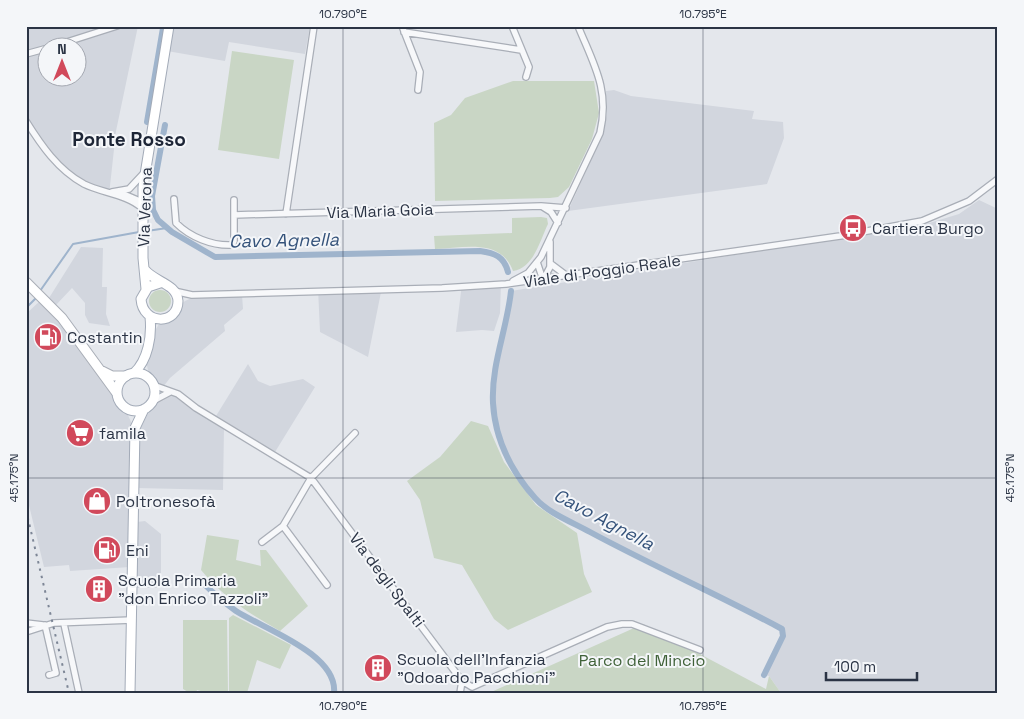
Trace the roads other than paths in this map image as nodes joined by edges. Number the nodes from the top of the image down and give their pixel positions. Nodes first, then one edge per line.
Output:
1 (117, 26) edge
2 (314, 26) edge
3 (512, 26) edge
4 (578, 26) edge
5 (168, 27) edge
6 (403, 29) edge
7 (79, 38) edge
8 (521, 50) junction
9 (526, 77) dead end
10 (418, 90) dead end
11 (26, 121) edge
12 (145, 170) junction
13 (998, 179) edge
14 (113, 192) junction
15 (174, 199) dead end
16 (234, 200) dead end
17 (142, 205) junction
18 (541, 206) junction
19 (566, 208) junction
20 (286, 214) junction
21 (234, 215) junction
22 (558, 222) junction
23 (550, 241) junction
24 (537, 262) junction
25 (551, 264) junction
26 (145, 270) junction
27 (569, 276) junction
28 (543, 280) junction
29 (160, 283) junction
30 (506, 284) junction
31 (30, 285) edge
32 (146, 289) junction
33 (174, 291) junction
34 (192, 295) junction
35 (177, 306) junction
36 (150, 317) junction
37 (161, 319) junction
38 (151, 333) junction
39 (144, 361) junction
40 (100, 370) junction
41 (130, 375) junction
42 (146, 376) junction
43 (153, 385) junction
44 (116, 392) junction
45 (170, 392) junction
46 (152, 401) junction
47 (126, 408) junction
48 (144, 409) junction
49 (136, 428) junction
50 (355, 433) dead end
51 (311, 478) junction
52 (283, 526) junction
53 (262, 542) dead end
54 (327, 585) dead end
55 (132, 620) junction
56 (26, 623) edge
57 (64, 624) junction
58 (45, 625) junction
59 (26, 632) edge
60 (700, 650) dead end
61 (49, 675) dead end
62 (462, 681) junction
63 (79, 693) edge
64 (130, 693) edge
65 (460, 693) edge

1 - 7 street
2 - 20 street
3 - 8 street
4 - 19 street
5 - 12 main road, Via Verona
6 - 8 street
6 - 10 street
8 - 9 street
11 - 14 street
12 - 14 street
12 - 17 main road, Via Verona
13 - 27 street, Viale di Poggio Reale
14 - 17 street
15 - 21 street
16 - 21 street
17 - 26 main road, Via Verona
18 - 19 street, Via Maria Goia
18 - 20 street, Via Maria Goia
18 - 22 street
19 - 22 street
20 - 21 street, Via Maria Goia
22 - 23 street
23 - 24 street
23 - 25 street
24 - 28 street
24 - 30 street
25 - 27 street
25 - 28 street
26 - 29 main road
26 - 32 main road, Via Verona
27 - 28 street, Viale di Poggio Reale
28 - 30 street, Viale di Poggio Reale
29 - 32 main road
29 - 33 main road
30 - 34 street, Viale di Poggio Reale
31 - 40 main road
32 - 36 main road
33 - 34 street, Viale di Poggio Reale
33 - 35 main road
34 - 35 street
35 - 37 main road
36 - 37 main road
36 - 38 main road
37 - 38 main road
38 - 39 main road
39 - 41 main road
39 - 42 main road
40 - 41 main road
40 - 44 main road
41 - 42 main road
41 - 44 main road
42 - 43 main road
43 - 45 street, Via degli Spalti
43 - 46 main road
44 - 47 main road
45 - 46 street
45 - 51 street, Via degli Spalti
46 - 48 main road
47 - 48 main road
47 - 49 main road
48 - 49 main road
49 - 55 main road
50 - 51 street
51 - 52 street
51 - 62 street, Via degli Spalti
52 - 53 street
52 - 54 street
55 - 57 street
55 - 64 main road
56 - 58 street
57 - 58 street
57 - 63 street
58 - 59 street
58 - 61 street
60 - 62 street
62 - 65 street

